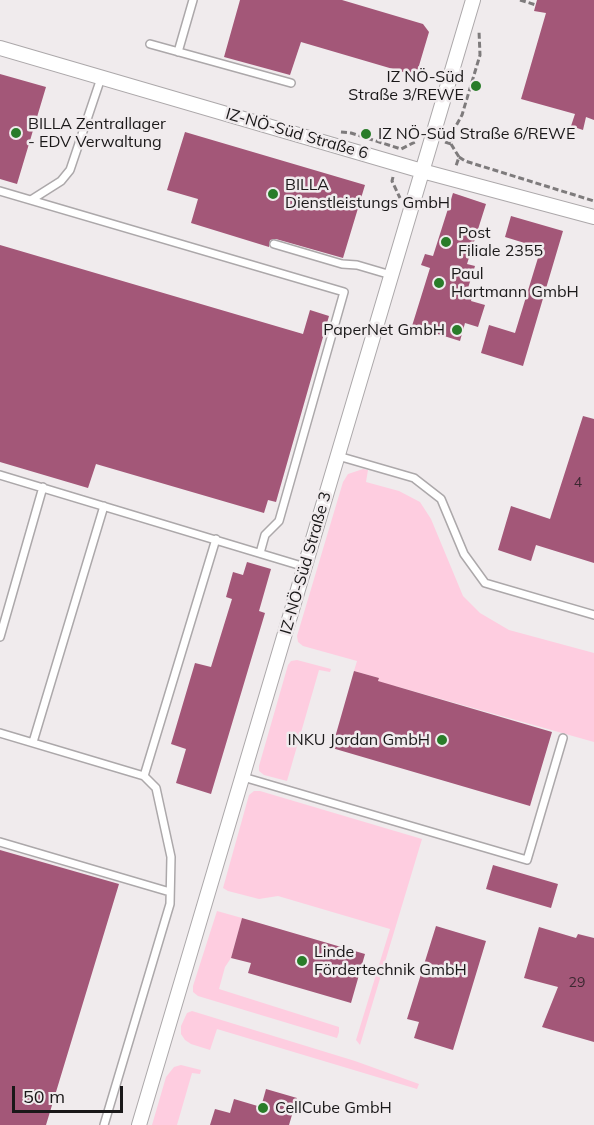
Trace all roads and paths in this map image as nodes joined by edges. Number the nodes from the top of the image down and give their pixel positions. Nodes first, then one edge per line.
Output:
1 (193, 0) edge
2 (473, 0) edge
3 (520, 0) edge
4 (536, 4) dead end
5 (482, 21) dead end
6 (150, 45) dead end
7 (0, 48) edge
8 (178, 52) junction
9 (101, 78) junction
10 (291, 83) dead end
11 (432, 139) junction
12 (401, 149) dead end
13 (459, 157) dead end
14 (422, 171) junction
15 (0, 191) edge
16 (31, 200) junction
17 (594, 201) edge
18 (594, 217) edge
19 (274, 244) dead end
20 (391, 275) junction
21 (338, 456) junction
22 (0, 475) edge
23 (43, 487) junction
24 (104, 506) junction
25 (216, 539) junction
26 (260, 553) junction
27 (305, 567) junction
28 (594, 615) edge
29 (0, 637) edge
30 (0, 733) edge
31 (563, 738) dead end
32 (33, 742) junction
33 (144, 776) junction
34 (243, 777) junction
35 (0, 842) edge
36 (170, 892) junction
37 (104, 1125) edge
38 (138, 1125) edge

1 - 8 lane
2 - 11 street, IZ-NÖ-Süd Straße 3
3 - 4 path
5 - 11 path
6 - 8 lane
7 - 9 street, IZ-NÖ-Süd Straße 6
8 - 10 lane
9 - 14 street, IZ-NÖ-Süd Straße 6
9 - 16 lane
11 - 12 path
11 - 14 street, IZ-NÖ-Süd Straße 3
13 - 17 path
14 - 18 street, IZ-NÖ-Süd Straße 6
14 - 20 street, IZ-NÖ-Süd Straße 3
15 - 16 lane
16 - 26 lane
19 - 20 lane
20 - 21 street, IZ-NÖ-Süd Straße 3
21 - 27 street, IZ-NÖ-Süd Straße 3
21 - 28 lane
22 - 23 lane
23 - 24 lane
23 - 29 lane
24 - 25 lane
24 - 32 lane
25 - 26 lane
25 - 33 lane
26 - 27 lane
27 - 34 street, IZ-NÖ-Süd Straße 3
30 - 32 lane
31 - 34 lane
32 - 33 lane
33 - 36 lane
34 - 38 street, IZ-NÖ-Süd Straße 3
35 - 36 lane
36 - 37 lane

